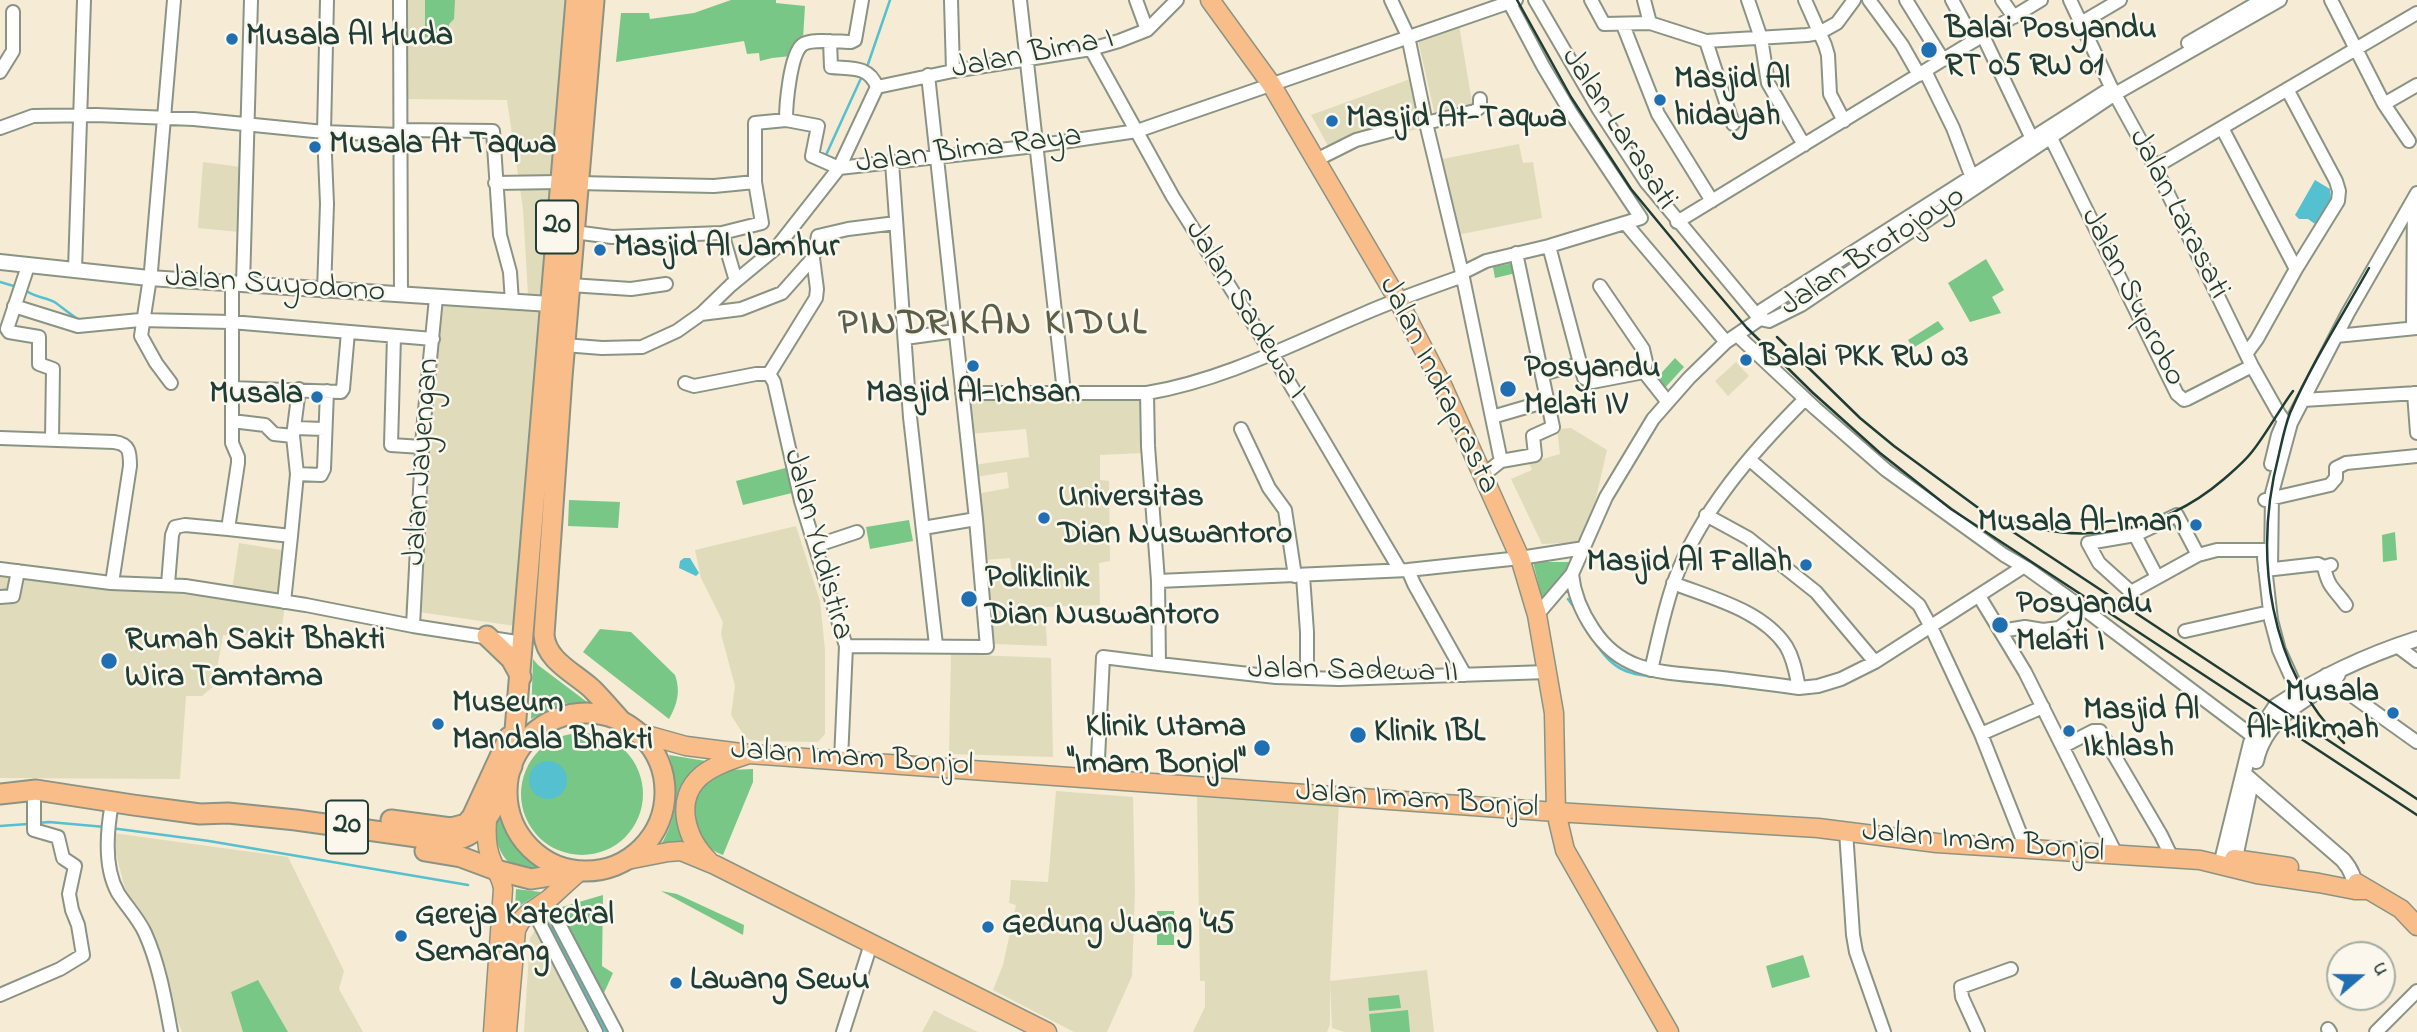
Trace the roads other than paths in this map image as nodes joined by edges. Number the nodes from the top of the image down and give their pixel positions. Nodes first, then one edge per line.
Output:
1 (84, 0) edge
2 (174, 0) edge
3 (251, 0) edge
4 (327, 0) edge
5 (400, 0) edge
6 (576, 0) edge
7 (594, 0) edge
8 (862, 0) edge
9 (951, 0) edge
10 (1020, 0) edge
11 (1136, 0) edge
12 (1177, 0) edge
13 (1210, 0) edge
14 (1391, 0) edge
15 (1535, 0) edge
16 (1591, 0) edge
17 (1644, 0) edge
18 (1748, 0) edge
19 (1805, 0) edge
20 (1854, 0) edge
21 (1869, 0) edge
22 (1906, 0) edge
23 (1952, 0) edge
24 (2002, 0) edge
25 (2041, 0) edge
26 (2070, 0) edge
27 (2120, 0) edge
28 (2262, 0) edge
29 (2280, 0) edge
30 (2331, 0) edge
31 (1512, 1) edge
32 (13, 12) dead end
33 (2417, 13) edge
34 (2014, 17) junction
35 (1650, 23) junction
36 (2081, 23) junction
37 (1623, 25) junction
38 (1147, 30) junction
39 (1819, 33) junction
40 (1408, 36) junction
41 (1761, 38) junction
42 (1979, 39) junction
43 (830, 41) junction
44 (1706, 41) junction
45 (1091, 49) junction
46 (2356, 49) junction
47 (1028, 60) junction
48 (1943, 60) junction
49 (953, 71) junction
50 (0, 72) edge
51 (1922, 73) junction
52 (928, 75) junction
53 (1271, 84) junction
54 (2417, 85) edge
55 (877, 87) junction
56 (2287, 89) junction
57 (2113, 91) junction
58 (1480, 99) dead end
59 (2384, 104) junction
60 (81, 115) junction
61 (163, 118) junction
62 (786, 120) junction
63 (1844, 121) junction
64 (1426, 122) junction
65 (1734, 124) dead end
66 (246, 125) junction
67 (0, 128) edge
68 (1397, 128) dead end
69 (2222, 128) junction
70 (1137, 131) junction
71 (324, 132) junction
72 (399, 132) junction
73 (2049, 133) junction
74 (2409, 141) dead end
75 (2034, 143) junction
76 (1804, 145) junction
77 (1035, 146) junction
78 (938, 157) junction
79 (1316, 160) junction
80 (892, 162) junction
81 (839, 167) junction
82 (2155, 167) junction
83 (569, 182) junction
84 (755, 182) junction
85 (1974, 182) junction
86 (495, 183) junction
87 (2415, 196) edge
88 (1712, 201) junction
89 (801, 219) junction
90 (1915, 221) junction
91 (1677, 222) junction
92 (896, 223) junction
93 (1626, 224) junction
94 (574, 232) junction
95 (722, 233) junction
96 (818, 236) junction
97 (1549, 246) junction
98 (1516, 253) junction
99 (813, 258) junction
100 (0, 262) edge
101 (28, 266) junction
102 (2295, 269) junction
103 (75, 270) junction
104 (1462, 274) junction
105 (149, 278) junction
106 (736, 281) junction
107 (237, 284) junction
108 (666, 284) dead end
109 (570, 285) junction
110 (1600, 286) dead end
111 (324, 291) junction
112 (1793, 292) junction
113 (401, 295) junction
114 (436, 298) junction
115 (1398, 300) junction
116 (512, 302) junction
117 (550, 304) junction
118 (1801, 304) junction
119 (14, 306) junction
120 (701, 314) junction
121 (1760, 319) junction
122 (231, 322) junction
123 (143, 324) junction
124 (2415, 328) edge
125 (956, 331) junction
126 (2235, 332) junction
127 (348, 333) junction
128 (394, 336) junction
129 (2336, 336) junction
130 (905, 338) junction
131 (1731, 338) junction
132 (433, 339) junction
133 (2257, 339) junction
134 (564, 345) junction
135 (1273, 355) junction
136 (2249, 360) junction
137 (1580, 364) junction
138 (1644, 372) junction
139 (769, 374) junction
140 (1542, 374) junction
141 (171, 383) dead end
142 (685, 383) dead end
143 (231, 388) junction
144 (299, 389) junction
145 (327, 391) junction
146 (1064, 392) junction
147 (962, 393) junction
148 (1147, 393) junction
149 (2416, 393) edge
150 (1805, 399) junction
151 (2304, 400) junction
152 (1547, 401) junction
153 (1667, 401) junction
154 (1492, 417) junction
155 (232, 421) junction
156 (2287, 422) junction
157 (324, 429) junction
158 (1241, 429) dead end
159 (294, 432) junction
160 (2417, 433) edge
161 (0, 438) edge
162 (52, 439) junction
163 (422, 447) junction
164 (2417, 456) edge
165 (1750, 460) junction
166 (1501, 461) junction
167 (297, 474) junction
168 (1482, 476) junction
169 (2268, 499) junction
170 (1706, 515) junction
171 (976, 519) junction
172 (923, 528) junction
173 (228, 529) junction
174 (857, 532) dead end
175 (2135, 535) junction
176 (291, 536) junction
177 (815, 546) junction
178 (1584, 548) junction
179 (2266, 550) junction
180 (2198, 555) junction
181 (1520, 558) junction
182 (2023, 567) junction
183 (0, 569) edge
184 (2268, 569) junction
185 (1404, 570) junction
186 (18, 571) junction
187 (1572, 574) junction
188 (1299, 576) junction
189 (2157, 577) junction
190 (1158, 581) junction
191 (112, 583) junction
192 (1673, 583) junction
193 (168, 584) junction
194 (1979, 596) junction
195 (0, 597) edge
196 (284, 602) junction
197 (2346, 605) dead end
198 (2084, 609) junction
199 (2270, 612) junction
200 (1536, 615) junction
201 (413, 626) junction
202 (1931, 627) junction
203 (2001, 631) junction
204 (2185, 631) dead end
205 (487, 636) junction
206 (2417, 639) edge
207 (523, 643) junction
208 (936, 645) junction
209 (846, 646) junction
210 (2397, 646) junction
211 (2417, 661) edge
212 (1874, 662) junction
213 (1159, 664) junction
214 (1651, 670) junction
215 (1547, 672) junction
216 (1465, 675) junction
217 (2333, 676) junction
218 (521, 677) junction
219 (1307, 678) junction
220 (1798, 688) junction
221 (2298, 692) junction
222 (519, 700) junction
223 (2043, 707) junction
224 (630, 727) junction
225 (1981, 734) junction
226 (2254, 737) junction
227 (2417, 742) edge
228 (2064, 746) junction
229 (749, 754) junction
230 (841, 760) junction
231 (512, 766) junction
232 (2248, 778) junction
233 (1097, 779) junction
234 (34, 790) junction
235 (0, 793) edge
236 (111, 808) junction
237 (1556, 812) junction
238 (200, 814) junction
239 (487, 820) junction
240 (348, 827) junction
241 (1846, 831) junction
242 (2026, 848) junction
243 (2117, 856) junction
244 (627, 860) junction
245 (2172, 860) junction
246 (2227, 862) junction
247 (715, 866) junction
248 (496, 870) junction
249 (580, 871) junction
250 (2359, 887) junction
251 (540, 905) junction
252 (2417, 926) edge
253 (872, 944) junction
254 (2011, 969) dead end
255 (2417, 991) edge
256 (0, 995) edge
257 (171, 1032) edge
258 (493, 1032) edge
259 (507, 1032) edge
260 (596, 1032) edge
261 (616, 1032) edge
262 (843, 1032) edge
263 (1047, 1032) edge
264 (1669, 1032) edge
265 (1884, 1032) edge
266 (1978, 1032) edge
267 (2376, 1032) edge

1 - 60 street
2 - 61 street
3 - 66 street
4 - 71 street
5 - 72 street
6 - 83 highway, 20
7 - 83 highway, 20
8 - 43 street
9 - 49 street
10 - 47 street
11 - 38 street
12 - 38 street, Jalan Bima I
13 - 53 main road, Jalan Indraprasta
14 - 40 street
15 - 91 street, Jalan Larasati
16 - 37 street
17 - 35 street
18 - 41 street
19 - 39 street
20 - 39 street
21 - 51 street
22 - 48 street
23 - 42 street
24 - 34 street
25 - 34 street
26 - 36 street, Jalan Larasati
27 - 36 street
28 - 57 street, Jalan Brotojoyo
29 - 57 street, Jalan Brotojoyo
30 - 46 street
31 - 40 street, Jalan Bima Raya
31 - 93 street
32 - 50 street
33 - 46 street
34 - 42 street
35 - 37 street
35 - 44 street
36 - 57 street, Jalan Larasati
37 - 88 street
38 - 45 street, Jalan Bima I
39 - 41 street
39 - 63 street
40 - 53 street, Jalan Bima Raya
40 - 64 street
41 - 44 street
41 - 76 street
42 - 48 street
42 - 75 street
43 - 55 street
43 - 62 street
44 - 65 street
45 - 47 street, Jalan Bima I
45 - 70 street, Jalan Sadewa I
46 - 56 street
46 - 59 street
47 - 49 street, Jalan Bima I
47 - 77 street
48 - 51 street
49 - 52 street, Jalan Bima I
51 - 63 street
51 - 85 street
52 - 55 street, Jalan Bima I
52 - 78 street
53 - 70 street, Jalan Bima Raya
53 - 79 main road, Jalan Indraprasta
54 - 59 street
55 - 81 street
56 - 69 street
56 - 102 street
57 - 73 street, Jalan Brotojoyo
57 - 82 street, Jalan Larasati
58 - 64 street
59 - 74 street
60 - 61 street
60 - 67 street
60 - 103 street
61 - 66 street
61 - 105 street
62 - 81 street
62 - 84 street
63 - 76 street
64 - 104 street
66 - 71 street
66 - 107 street
68 - 79 street
69 - 82 street
69 - 102 street
70 - 77 street, Jalan Bima Raya
70 - 135 street, Jalan Sadewa I
71 - 72 street
71 - 111 street
72 - 86 street
72 - 113 street
73 - 75 street, Jalan Brotojoyo
73 - 136 street, Jalan Suprobo
75 - 85 street, Jalan Brotojoyo
76 - 88 street
77 - 78 street, Jalan Bima Raya
77 - 146 street
78 - 80 street, Jalan Bima Raya
78 - 125 street
79 - 115 main road, Jalan Indraprasta
80 - 81 street, Jalan Bima Raya
80 - 92 street
81 - 89 street, Jalan Bima Raya
82 - 126 street, Jalan Larasati
83 - 84 street
83 - 86 street
83 - 94 highway, 20
83 - 117 highway, 20
84 - 95 street
85 - 90 street, Jalan Brotojoyo
86 - 116 street
87 - 124 street
87 - 129 street
88 - 91 street
89 - 96 street
89 - 106 street, Jalan Bima Raya
90 - 112 street, Jalan Brotojoyo
90 - 118 street, Jalan Brotojoyo
91 - 121 street, Jalan Larasati
92 - 96 street
92 - 130 street
93 - 97 street
93 - 131 street
94 - 95 street
94 - 109 highway, 20
95 - 106 street
96 - 99 street
97 - 98 street
97 - 137 street
98 - 104 street
98 - 140 street
99 - 120 street
99 - 139 street
100 - 101 street, Jalan Suyodono
101 - 103 street, Jalan Suyodono
101 - 119 street
102 - 133 street
103 - 105 street, Jalan Suyodono
104 - 115 street
104 - 154 street
105 - 107 street, Jalan Suyodono
105 - 123 street
106 - 120 street, Jalan Bima Raya
107 - 111 street, Jalan Suyodono
107 - 122 street
108 - 109 street
109 - 134 highway, 20
110 - 138 street
111 - 113 street, Jalan Suyodono
112 - 118 street
112 - 121 street, Jalan Brotojoyo
113 - 114 street, Jalan Suyodono
114 - 116 street, Jalan Suyodono
114 - 132 street, Jalan Jayengan
115 - 135 street
115 - 168 main road, Jalan Indraprasta
116 - 117 street, Jalan Suyodono
117 - 207 highway, 20
118 - 121 street, Jalan Brotojoyo
119 - 123 street
119 - 162 street
120 - 134 street, Jalan Bima Raya
121 - 131 street
122 - 123 street
122 - 127 street
122 - 143 street
123 - 141 street
124 - 129 street
125 - 130 street
125 - 147 street
126 - 133 street
126 - 136 street, Jalan Larasati
127 - 128 street
127 - 145 street
128 - 132 street
128 - 163 street
129 - 151 street
130 - 172 street
131 - 150 street
131 - 153 street
132 - 163 street, Jalan Jayengan
133 - 136 street
134 - 224 highway, 20
135 - 148 street
135 - 185 street, Jalan Sadewa I
136 - 156 street, Jalan Larasati
137 - 138 street
137 - 140 street
138 - 153 street
139 - 142 street
139 - 177 street, Jalan Yudistira
140 - 152 street
143 - 144 street
143 - 155 street
144 - 145 street
144 - 159 street
145 - 157 street
146 - 147 street
146 - 148 street
147 - 171 street
148 - 190 street
149 - 151 street
149 - 160 street
150 - 165 street
150 - 182 street
151 - 156 street
152 - 154 street
152 - 166 street
153 - 178 street
154 - 166 street
155 - 159 street
155 - 173 street
156 - 169 street
157 - 159 street
157 - 167 street
158 - 188 street
159 - 167 street
161 - 162 street
162 - 191 street
163 - 201 street, Jalan Jayengan
164 - 169 street
165 - 170 street
165 - 202 street
166 - 168 street
167 - 176 street
168 - 181 main road, Jalan Indraprasta
169 - 179 street
170 - 192 street
170 - 212 street
171 - 172 street
171 - 208 street
172 - 208 street
173 - 176 street
173 - 193 street
174 - 177 street
175 - 180 street
175 - 189 street
175 - 189 street
176 - 196 street
177 - 209 street, Jalan Yudistira
178 - 181 street
178 - 187 street
179 - 180 street
179 - 184 street
180 - 189 street
181 - 185 street
181 - 200 main road, Jalan Indraprasta
182 - 194 street
182 - 198 street
183 - 186 street
184 - 197 street
184 - 199 street
185 - 188 street
185 - 216 street, Jalan Sadewa I
186 - 191 street
186 - 195 street
187 - 200 street
187 - 214 street
188 - 190 street
188 - 219 street
190 - 213 street
191 - 193 street
192 - 214 street
192 - 220 street
193 - 196 street
194 - 202 street
194 - 203 street
196 - 201 street
198 - 203 street
198 - 226 street
199 - 204 street
199 - 221 street
200 - 215 main road, Jalan Indraprasta
201 - 205 street
202 - 212 street
202 - 225 street
203 - 223 street
205 - 207 street
205 - 218 highway
206 - 210 street
207 - 218 highway, 20
208 - 209 street
209 - 230 street, Jalan Yudistira
210 - 211 street
210 - 217 street
212 - 220 street
213 - 219 street, Jalan Sadewa II
213 - 233 street, Jalan Sadewa II
214 - 220 street
215 - 216 street, Jalan Sadewa II
215 - 237 main road, Jalan Indraprasta
216 - 219 street, Jalan Sadewa II
217 - 221 street
217 - 227 street
217 - 232 street
218 - 222 highway, 20
221 - 226 street
222 - 231 highway, 20
222 - 240 highway
223 - 225 street
223 - 228 street
224 - 229 main road, Jalan Imam Bonjol
224 - 231 highway, 20
224 - 244 highway, 20
225 - 242 street
226 - 232 street
228 - 243 street
228 - 245 street
229 - 230 main road, Jalan Imam Bonjol
229 - 247 main road
230 - 233 main road, Jalan Imam Bonjol
231 - 239 highway, 20
231 - 249 highway, 20
232 - 246 street
232 - 250 street
233 - 237 main road, Jalan Imam Bonjol
234 - 235 highway, 20
234 - 236 highway, 20
234 - 256 street
236 - 238 highway, 20
236 - 257 street
237 - 241 main road, Jalan Imam Bonjol
237 - 264 main road, Jalan Indraprasta
238 - 240 highway, 20
238 - 248 highway, 20
239 - 240 highway, 20
239 - 248 main road
241 - 242 main road, Jalan Imam Bonjol
241 - 265 street
242 - 243 main road, Jalan Imam Bonjol
243 - 245 main road, Jalan Imam Bonjol
244 - 247 main road
244 - 249 highway, 20
245 - 246 main road, Jalan Imam Bonjol
246 - 250 main road, Jalan Imam Bonjol
247 - 253 main road
248 - 249 highway, 20
248 - 258 main road
249 - 251 main road
250 - 252 main road, Jalan Imam Bonjol
251 - 259 main road
251 - 260 street
251 - 261 street
253 - 262 street
253 - 263 main road
254 - 266 street
255 - 267 street

